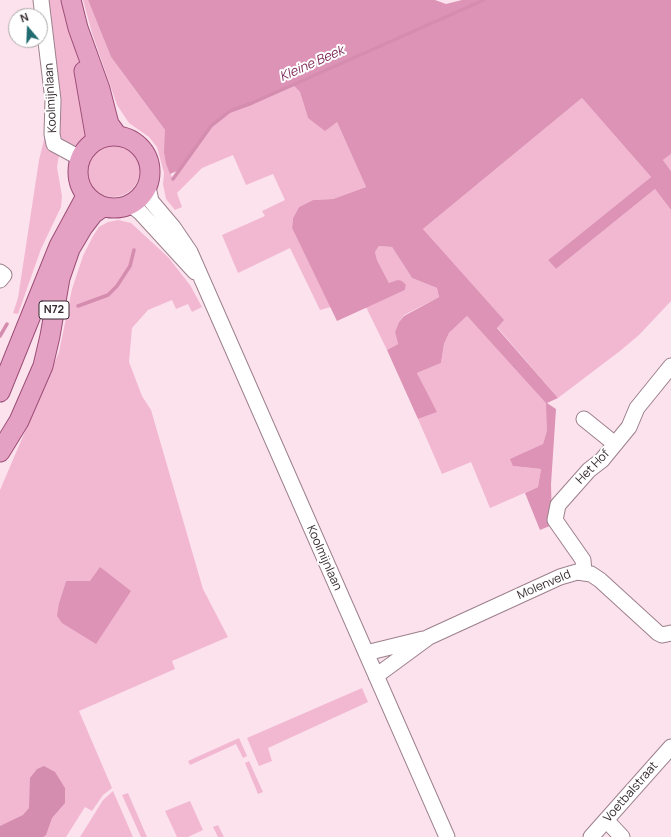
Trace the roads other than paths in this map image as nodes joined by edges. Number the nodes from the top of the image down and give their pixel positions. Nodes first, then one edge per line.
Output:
1 (41, 0) edge
2 (70, 0) edge
3 (78, 28) junction
4 (117, 135) junction
5 (96, 140) junction
6 (80, 158) junction
7 (148, 187) junction
8 (86, 196) junction
9 (131, 205) junction
10 (103, 207) junction
11 (0, 272) edge
12 (201, 278) junction
13 (0, 280) edge
14 (671, 366) edge
15 (0, 392) edge
16 (584, 419) dead end
17 (615, 444) junction
18 (0, 452) edge
19 (584, 572) junction
20 (670, 635) edge
21 (430, 637) junction
22 (366, 653) junction
23 (376, 676) junction
24 (671, 747) edge
25 (606, 820) junction
26 (447, 837) edge
27 (591, 837) edge
28 (622, 837) edge

1 - 6 street, Koolmijnlaan
2 - 3 main road
3 - 4 main road
3 - 5 main road
4 - 5 main road
4 - 7 main road
5 - 6 main road
6 - 8 main road
7 - 9 main road
7 - 12 street, Koolmijnlaan
8 - 10 main road
8 - 15 main road, N72
9 - 10 main road
9 - 12 street, Koolmijnlaan
10 - 18 main road, N72
11 - 13 street
12 - 22 street, Koolmijnlaan
14 - 17 street, Het Hof
16 - 17 street
17 - 19 street, Het Hof
19 - 20 street, Molenveld
19 - 21 street, Molenveld
21 - 22 street
21 - 23 street
22 - 23 street, Koolmijnlaan
23 - 26 street, Koolmijnlaan
24 - 25 street, Voetbalstraat
25 - 27 street, Voetbalstraat
25 - 28 street

